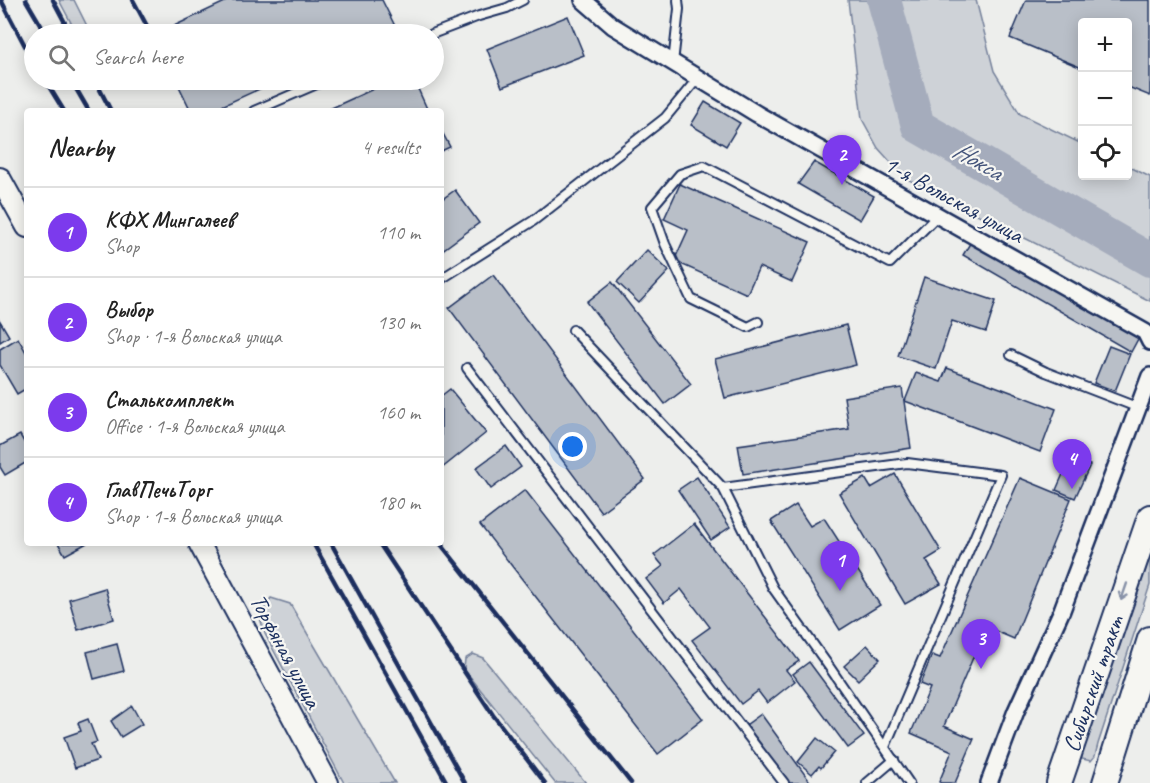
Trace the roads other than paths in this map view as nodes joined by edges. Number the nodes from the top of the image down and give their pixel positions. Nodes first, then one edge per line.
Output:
1 (523, 0) edge
2 (583, 0) edge
3 (678, 0) edge
4 (444, 29) edge
5 (673, 63) junction
6 (698, 78) junction
7 (303, 90) edge
8 (262, 108) edge
9 (0, 178) edge
10 (937, 216) junction
11 (24, 222) edge
12 (444, 277) edge
13 (758, 322) dead end
14 (573, 330) dead end
15 (1150, 342) edge
16 (1011, 355) dead end
17 (467, 368) dead end
18 (1150, 376) edge
19 (1139, 408) junction
20 (723, 488) junction
21 (1150, 517) edge
22 (201, 546) edge
23 (1150, 639) edge
24 (885, 747) junction
25 (1113, 758) junction
26 (894, 760) junction
27 (328, 783) edge
28 (784, 783) edge
29 (867, 783) edge
30 (909, 783) edge
31 (989, 783) edge
32 (1059, 783) edge
33 (1105, 783) edge
34 (1117, 783) edge

1 - 4 lane
2 - 5 street, 1-я Вольская улица
3 - 5 lane
5 - 6 street, 1-я Вольская улица
6 - 10 street, 1-я Вольская улица
6 - 12 lane
7 - 8 lane
9 - 11 street
10 - 13 lane
10 - 15 street, 1-я Вольская улица
14 - 20 lane
16 - 19 lane
17 - 28 lane
18 - 19 street
19 - 31 street
20 - 24 lane
20 - 24 lane
21 -> 32 main road, Сибирский тракт
22 - 27 street, Торфяная улица
23 - 25 main road, Сибирский тракт
24 - 26 lane
25 - 33 main road, Сибирский тракт
25 - 34 street
26 - 29 lane
26 - 30 lane

